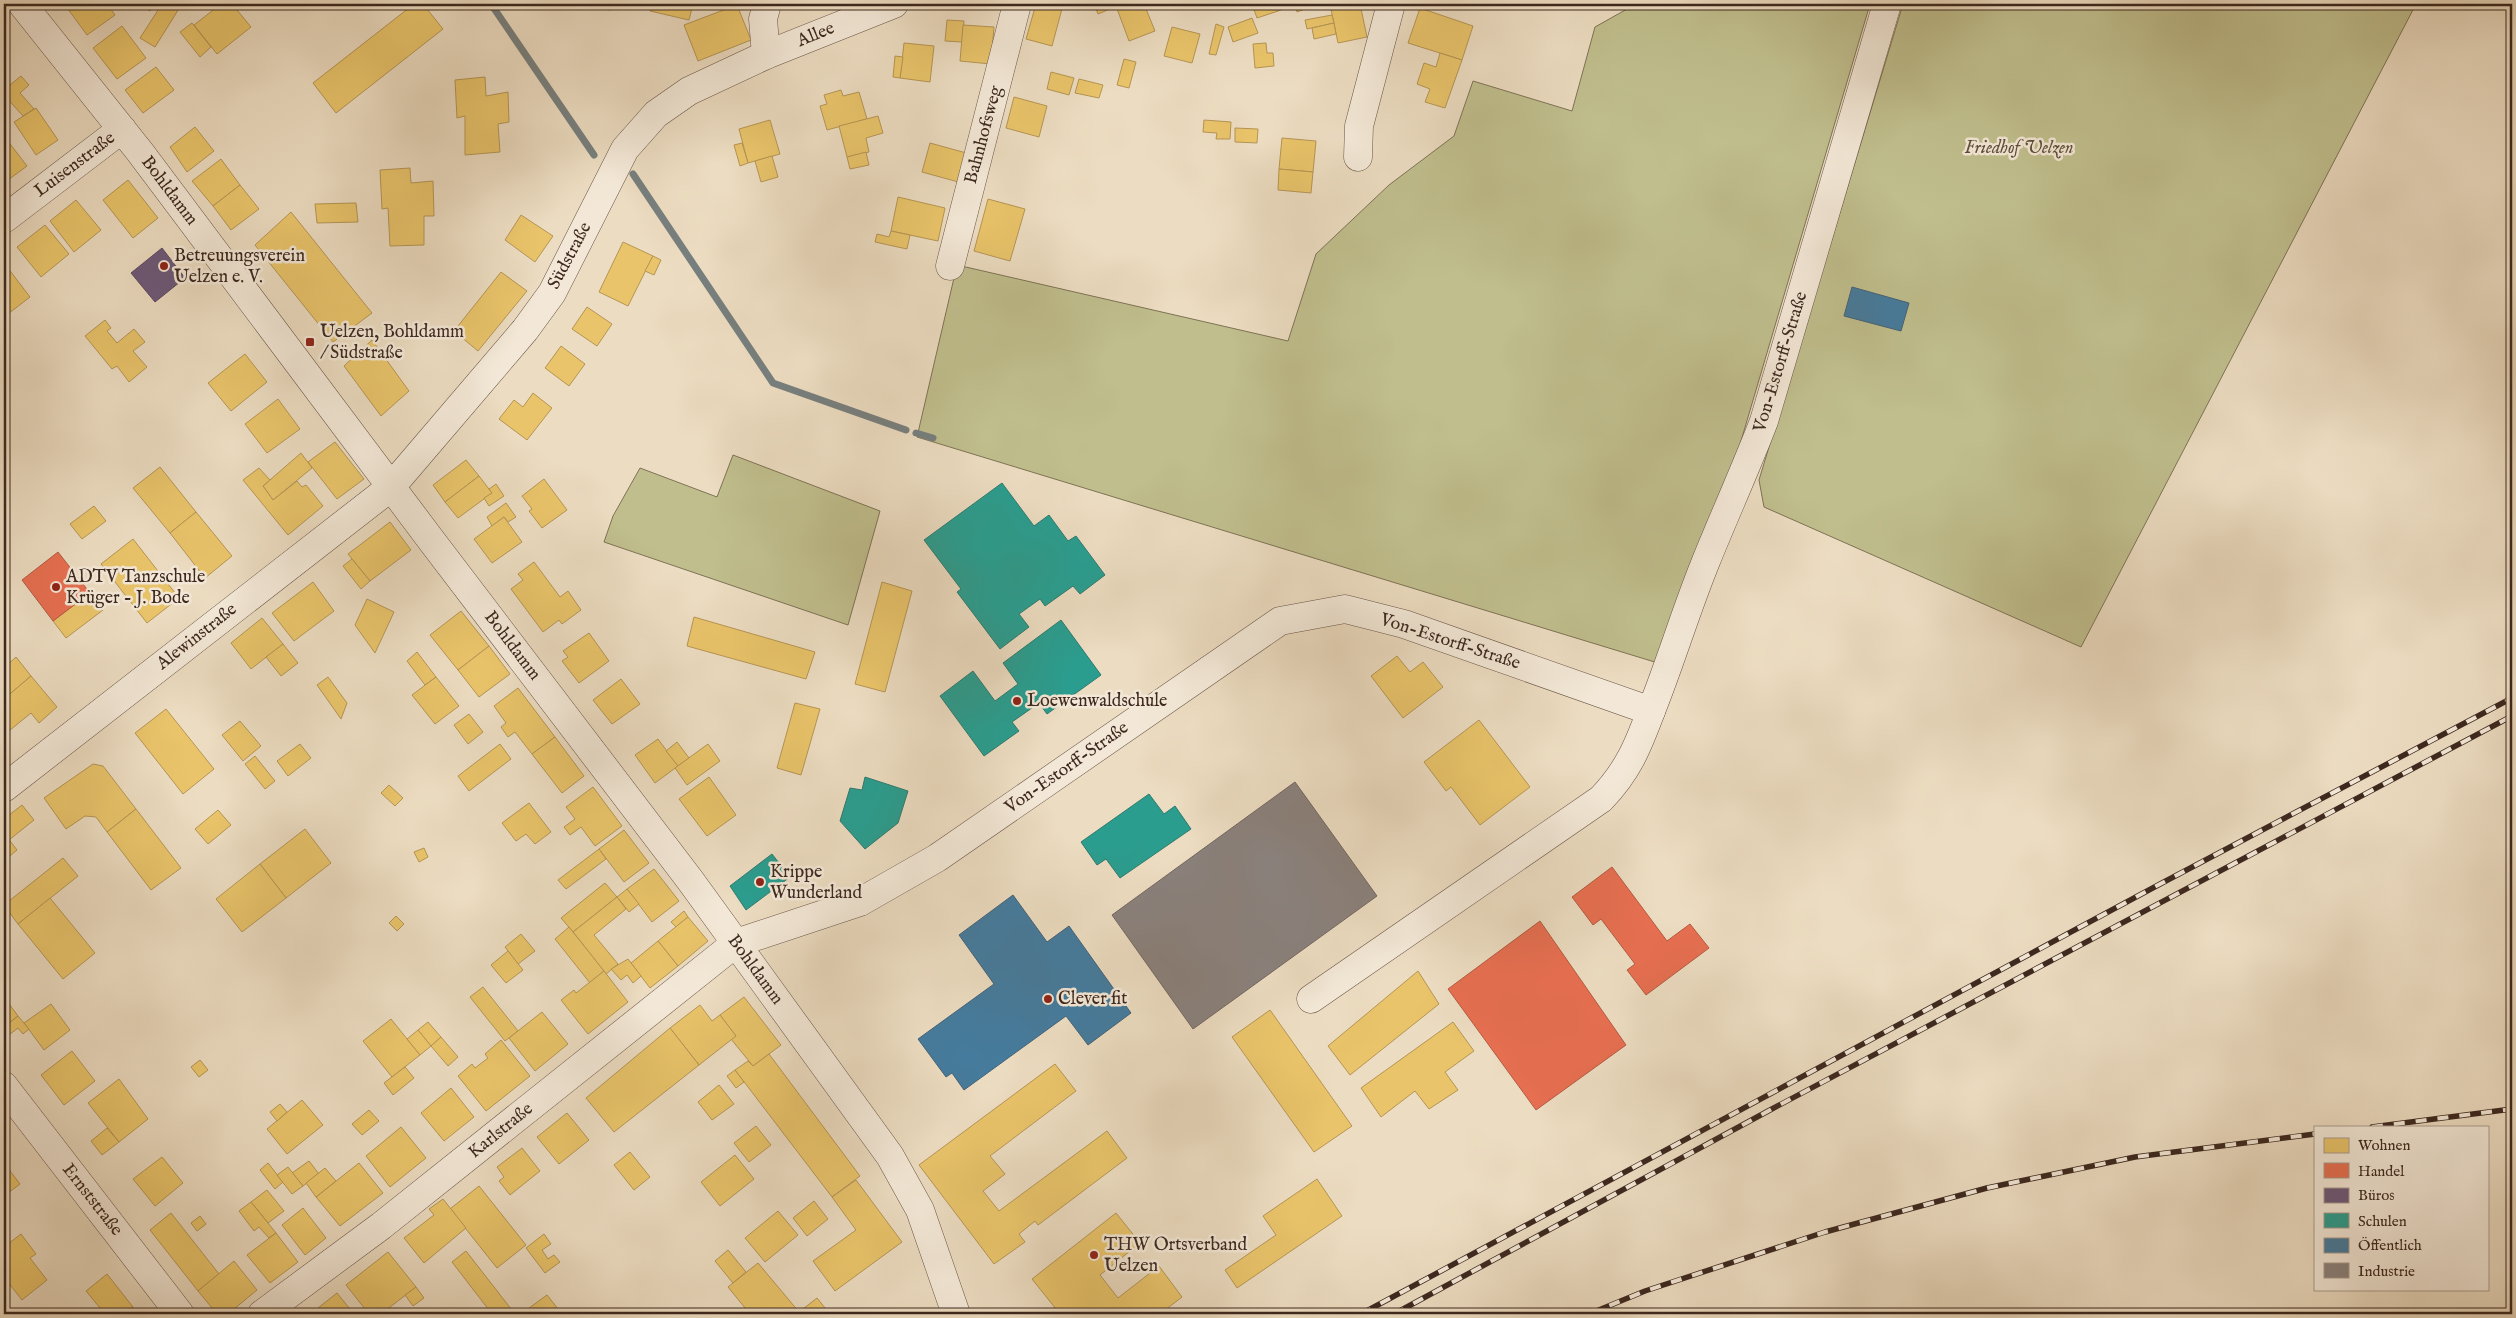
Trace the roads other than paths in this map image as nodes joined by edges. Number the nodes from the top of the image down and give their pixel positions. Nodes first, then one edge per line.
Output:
1 (22, 4) edge
2 (767, 4) edge
3 (894, 4) edge
4 (1017, 4) edge
5 (1391, 4) edge
6 (1887, 4) edge
7 (766, 55) junction
8 (122, 129) junction
9 (1358, 157) dead end
10 (4, 219) edge
11 (950, 266) dead end
12 (391, 487) junction
13 (1651, 711) junction
14 (4, 788) edge
15 (736, 943) junction
16 (1311, 999) dead end
17 (7, 1097) edge
18 (180, 1314) edge
19 (262, 1314) edge
20 (956, 1314) edge

1 - 8 street, Bohldamm
2 - 7 street
3 - 7 street, Allee
4 - 11 street, Bahnhofsweg
5 - 9 street
6 - 13 street, Von-Estorff-Straße
7 - 12 street, Südstraße
8 - 10 street, Luisenstraße
8 - 12 street, Bohldamm
12 - 14 street, Alewinstraße
12 - 15 street, Bohldamm
13 - 15 street, Von-Estorff-Straße
13 - 16 street, Von-Estorff-Straße
15 - 19 street, Karlstraße
15 - 20 street, Bohldamm
17 - 18 street, Ernststraße

